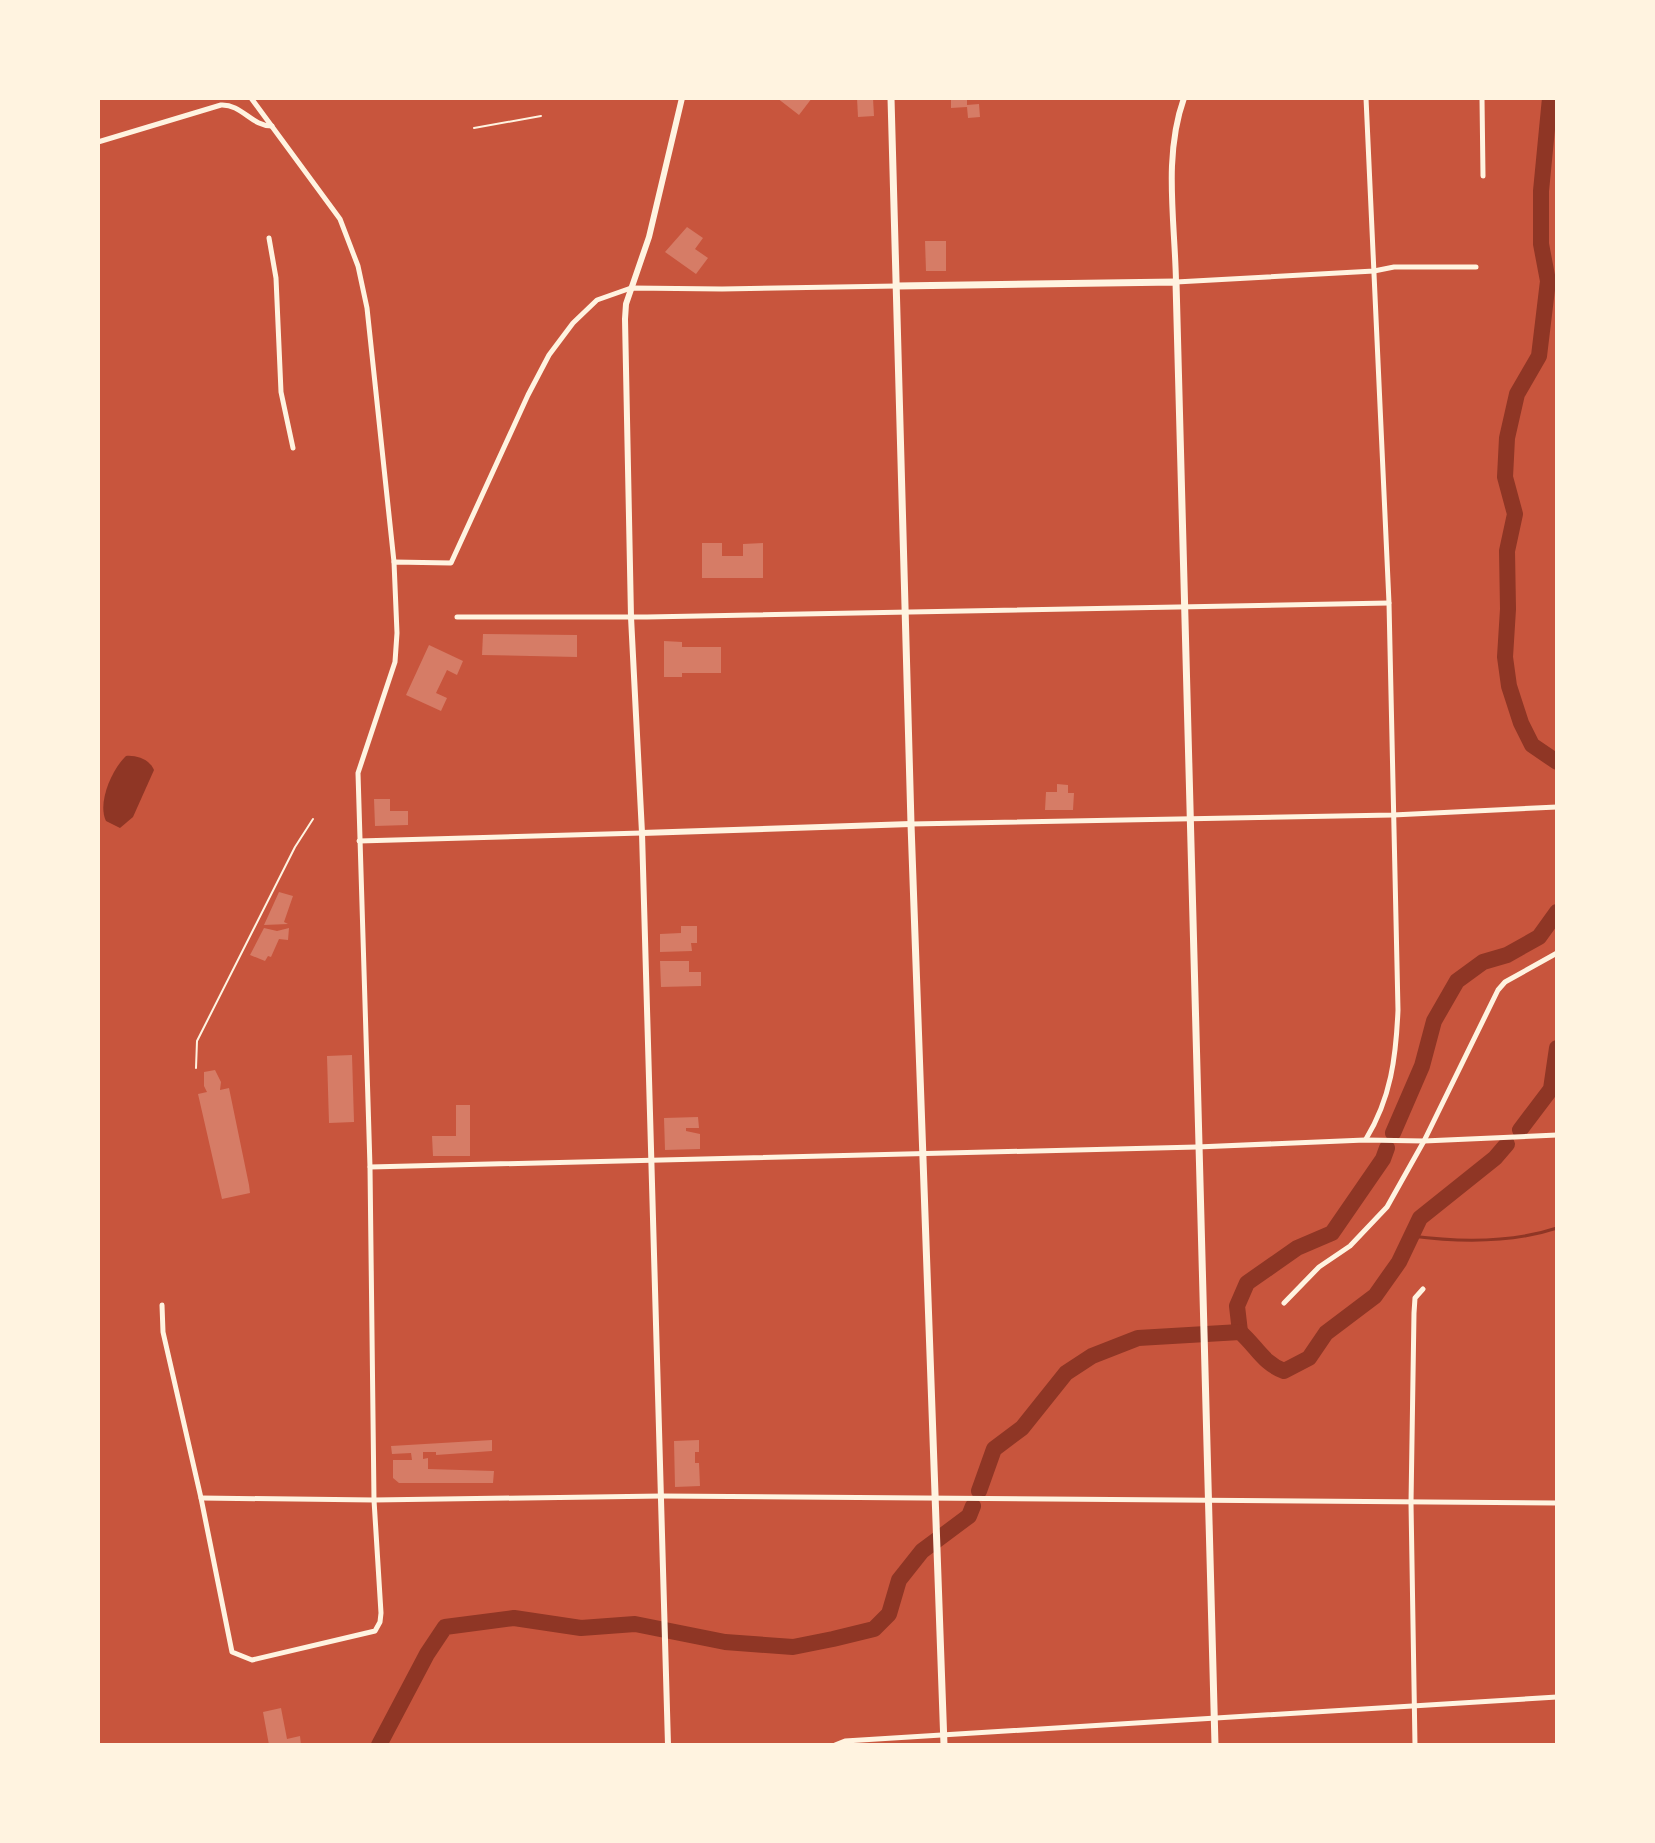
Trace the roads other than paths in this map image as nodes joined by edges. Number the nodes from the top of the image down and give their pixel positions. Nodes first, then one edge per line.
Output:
1 (251, 98) edge
2 (682, 98) edge
3 (891, 98) edge
4 (1184, 98) edge
5 (1366, 98) edge
6 (1482, 98) edge
7 (273, 126) junction
8 (98, 142) edge
9 (1483, 176) dead end
10 (269, 238) dead end
11 (1476, 267) dead end
12 (1374, 271) junction
13 (1176, 282) junction
14 (897, 286) junction
15 (631, 288) junction
16 (293, 448) dead end
17 (394, 562) junction
18 (1389, 603) junction
19 (1185, 605) junction
20 (906, 611) junction
21 (457, 617) dead end
22 (631, 617) junction
23 (1557, 807) edge
24 (1393, 815) junction
25 (1190, 818) junction
26 (911, 824) junction
27 (642, 833) junction
28 (359, 841) junction
29 (1557, 953) edge
30 (1557, 1135) edge
31 (1365, 1140) junction
32 (1424, 1141) junction
33 (1197, 1147) junction
34 (924, 1153) junction
35 (651, 1162) junction
36 (370, 1167) junction
37 (1423, 1289) dead end
38 (1284, 1303) dead end
39 (162, 1305) dead end
40 (662, 1496) junction
41 (201, 1498) junction
42 (936, 1498) junction
43 (374, 1500) junction
44 (1208, 1500) junction
45 (1411, 1503) junction
46 (1557, 1503) edge
47 (1557, 1697) edge
48 (1414, 1707) junction
49 (1215, 1718) junction
50 (944, 1735) junction
51 (668, 1745) edge
52 (835, 1745) edge
53 (944, 1745) edge
54 (1215, 1745) edge
55 (1415, 1745) edge

1 - 7 street
2 - 15 street
3 - 14 main road
4 - 13 street
5 - 12 street
6 - 9 street
7 - 8 street
7 - 17 street
10 - 16 street
11 - 12 street
12 - 13 street
12 - 18 street
13 - 14 main road
13 - 19 main road
14 - 15 street
14 - 20 main road
15 - 17 street
15 - 22 street
17 - 28 street
18 - 19 street
18 - 24 street
19 - 20 street
19 - 25 main road
20 - 22 street
20 - 26 main road
21 - 22 street
22 - 27 street
23 - 24 street
24 - 25 street
24 - 31 street
25 - 26 street
25 - 33 main road
26 - 27 street
26 - 34 main road
27 - 28 street
27 - 35 street
28 - 36 street
29 - 32 street
30 - 32 street
31 - 32 street
31 - 33 street
32 - 38 street
33 - 34 street
33 - 44 main road
34 - 35 street
34 - 42 main road
35 - 36 street
35 - 40 street
36 - 43 street
37 - 45 street
39 - 41 street
40 - 42 street
40 - 43 street
40 - 51 street
41 - 43 street
41 - 43 street
42 - 44 street
42 - 50 main road
44 - 45 street
44 - 49 main road
45 - 46 street
45 - 48 street
47 - 48 street
48 - 49 street
48 - 55 street
49 - 50 street
49 - 54 main road
50 - 52 street
50 - 53 main road

